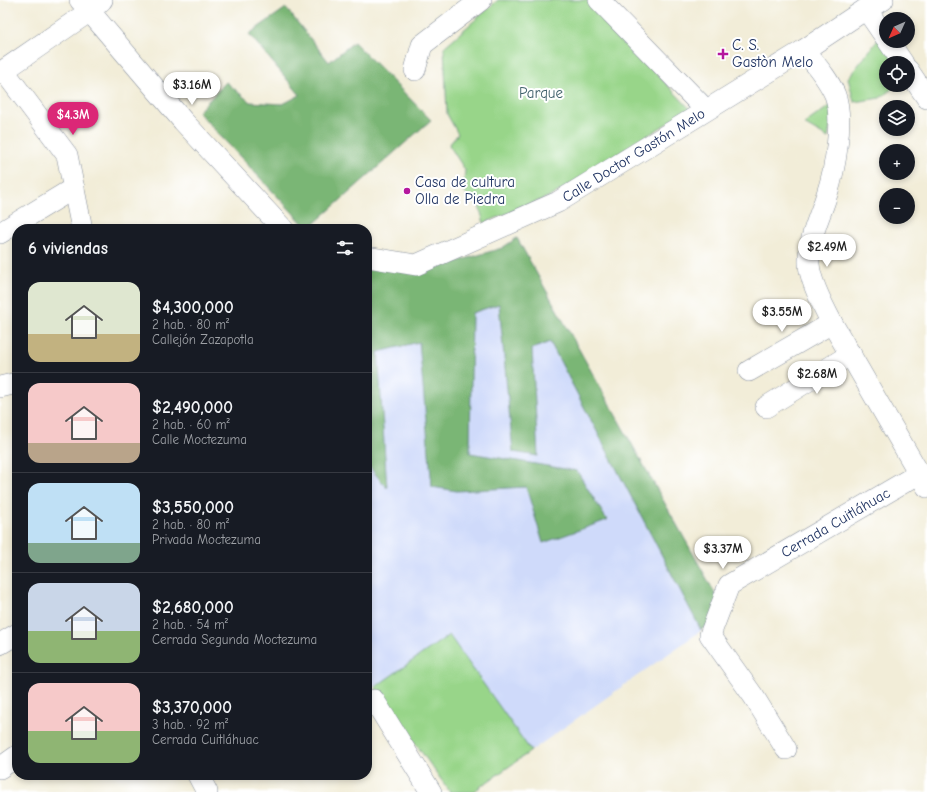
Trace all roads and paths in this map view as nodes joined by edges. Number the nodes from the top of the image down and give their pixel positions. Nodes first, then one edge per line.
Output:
1 (481, 0) edge
2 (599, 0) edge
3 (91, 4) edge
4 (874, 4) edge
5 (879, 18) edge
6 (804, 50) junction
7 (415, 70) dead end
8 (2, 72) edge
9 (915, 79) edge
10 (925, 92) edge
11 (705, 109) junction
12 (74, 188) junction
13 (15, 224) edge
14 (81, 224) edge
15 (278, 224) edge
16 (12, 226) edge
17 (0, 233) edge
18 (372, 258) edge
19 (832, 323) junction
20 (851, 354) junction
21 (749, 371) dead end
22 (12, 384) edge
23 (0, 387) edge
24 (766, 407) dead end
25 (924, 480) edge
26 (12, 637) edge
27 (0, 644) edge
28 (374, 700) dead end
29 (786, 749) dead end
30 (12, 760) edge
31 (0, 768) edge
32 (201, 780) edge
33 (207, 792) edge
34 (431, 792) edge

1 - 7 street
2 - 11 street
3 - 8 street
3 - 15 street
4 - 5 street
4 - 6 street, Calle Doctor Gastón Melo
6 - 11 street, Calle Doctor Gastón Melo
6 - 19 street
8 - 12 street
9 - 10 street
11 - 18 street, Calle Doctor Gastón Melo
12 - 13 street
12 - 14 street
16 - 17 street
19 - 20 street
19 - 21 street
20 - 24 street
20 - 25 street
22 - 23 street
25 - 29 street, Cerrada Cuitláhuac
26 - 27 street
28 - 34 street
30 - 31 street
32 - 33 street

